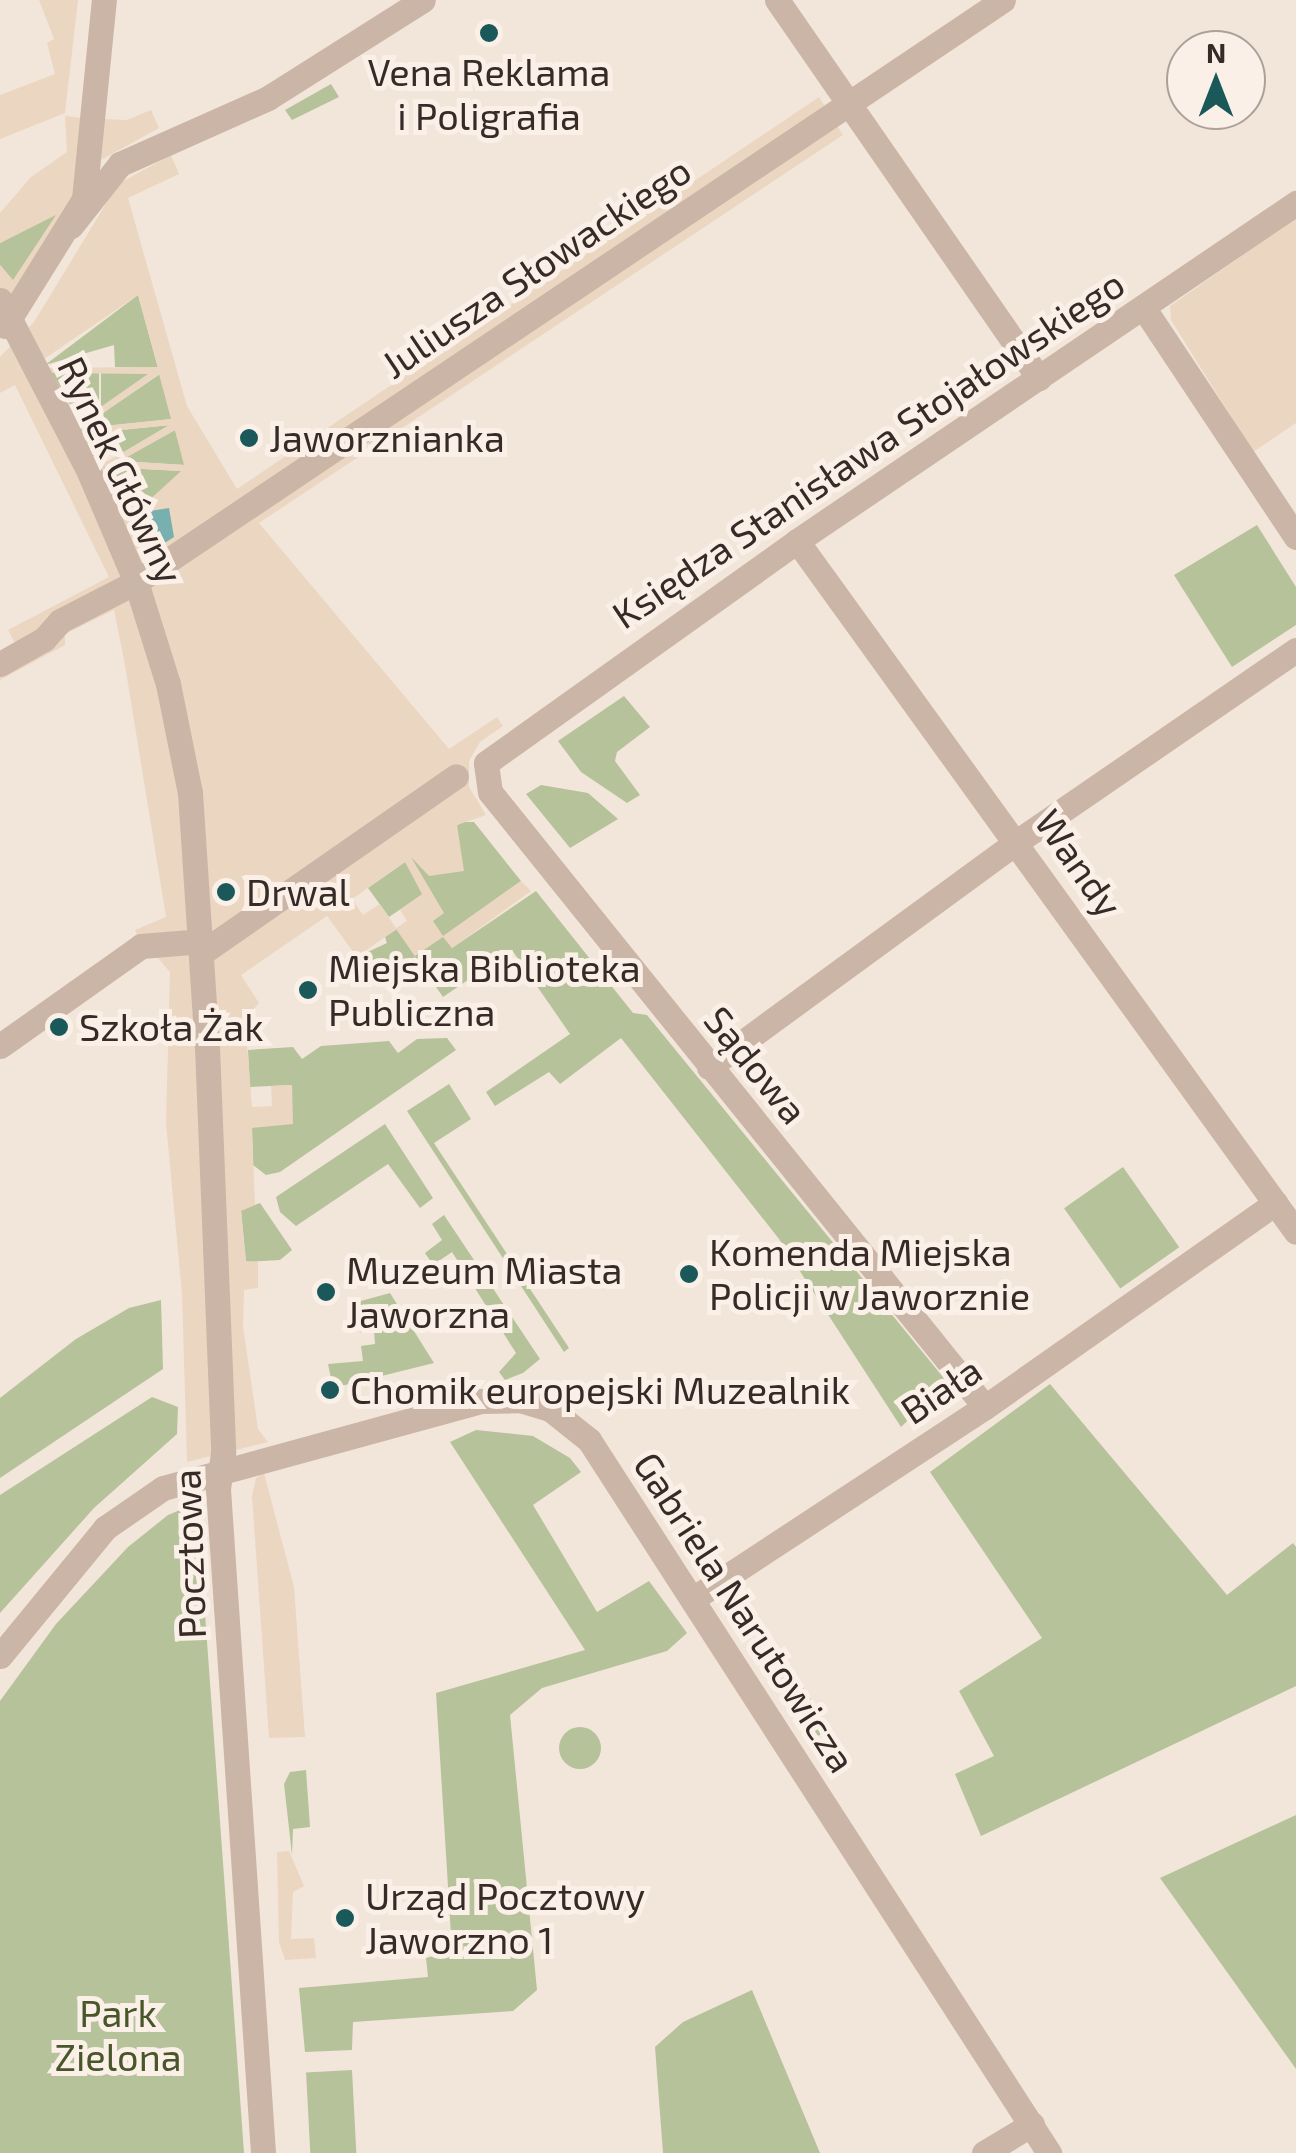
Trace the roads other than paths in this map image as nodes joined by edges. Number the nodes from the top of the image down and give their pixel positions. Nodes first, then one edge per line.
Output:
1 (104, 0) edge
2 (423, 0) edge
3 (777, 0) edge
4 (1003, 0) edge
5 (847, 103) junction
6 (1296, 203) edge
7 (71, 226) junction
8 (1143, 307) junction
9 (4, 316) edge
10 (1039, 378) junction
11 (1296, 537) edge
12 (796, 541) junction
13 (136, 582) junction
14 (1296, 650) edge
15 (0, 664) edge
16 (486, 763) joint
17 (456, 776) dead end
18 (1018, 841) junction
19 (203, 946) junction
20 (0, 1046) edge
21 (709, 1067) junction
22 (1275, 1204) junction
23 (1296, 1232) edge
24 (985, 1406) junction
25 (222, 1461) junction
26 (694, 1598) junction
27 (0, 1656) edge
28 (1032, 2124) junction
29 (263, 2153) edge
30 (984, 2153) edge
31 (1049, 2153) edge

1 - 7 street
2 - 7 street
3 - 5 street
4 - 5 street, Juliusza Słowackiego
5 - 10 street
5 - 13 street, Juliusza Słowackiego
6 - 8 street, Księdza Stanisława Stojałowskiego
7 - 9 street
8 - 10 street, Księdza Stanisława Stojałowskiego
8 - 11 street
9 - 13 street, Rynek Główny
10 - 12 street, Księdza Stanisława Stojałowskiego
12 - 16 street, Księdza Stanisława Stojałowskiego
12 - 18 street, Wandy
13 - 15 street, Juliusza Słowackiego
13 - 19 street, Rynek Główny
14 - 18 street
16 - 21 street, Sądowa
17 - 19 street
18 - 21 street
18 - 22 street, Wandy
19 - 20 street
19 - 25 street, Pocztowa
21 - 24 street, Sądowa
22 - 23 street, Wandy
22 - 24 street, Biała
24 - 26 street, Biała
25 - 26 street, Gabriela Narutowicza
25 - 27 street, Gabriela Narutowicza
25 - 29 street, Pocztowa
26 - 28 street, Gabriela Narutowicza
28 - 30 street
28 - 31 street, Gabriela Narutowicza

